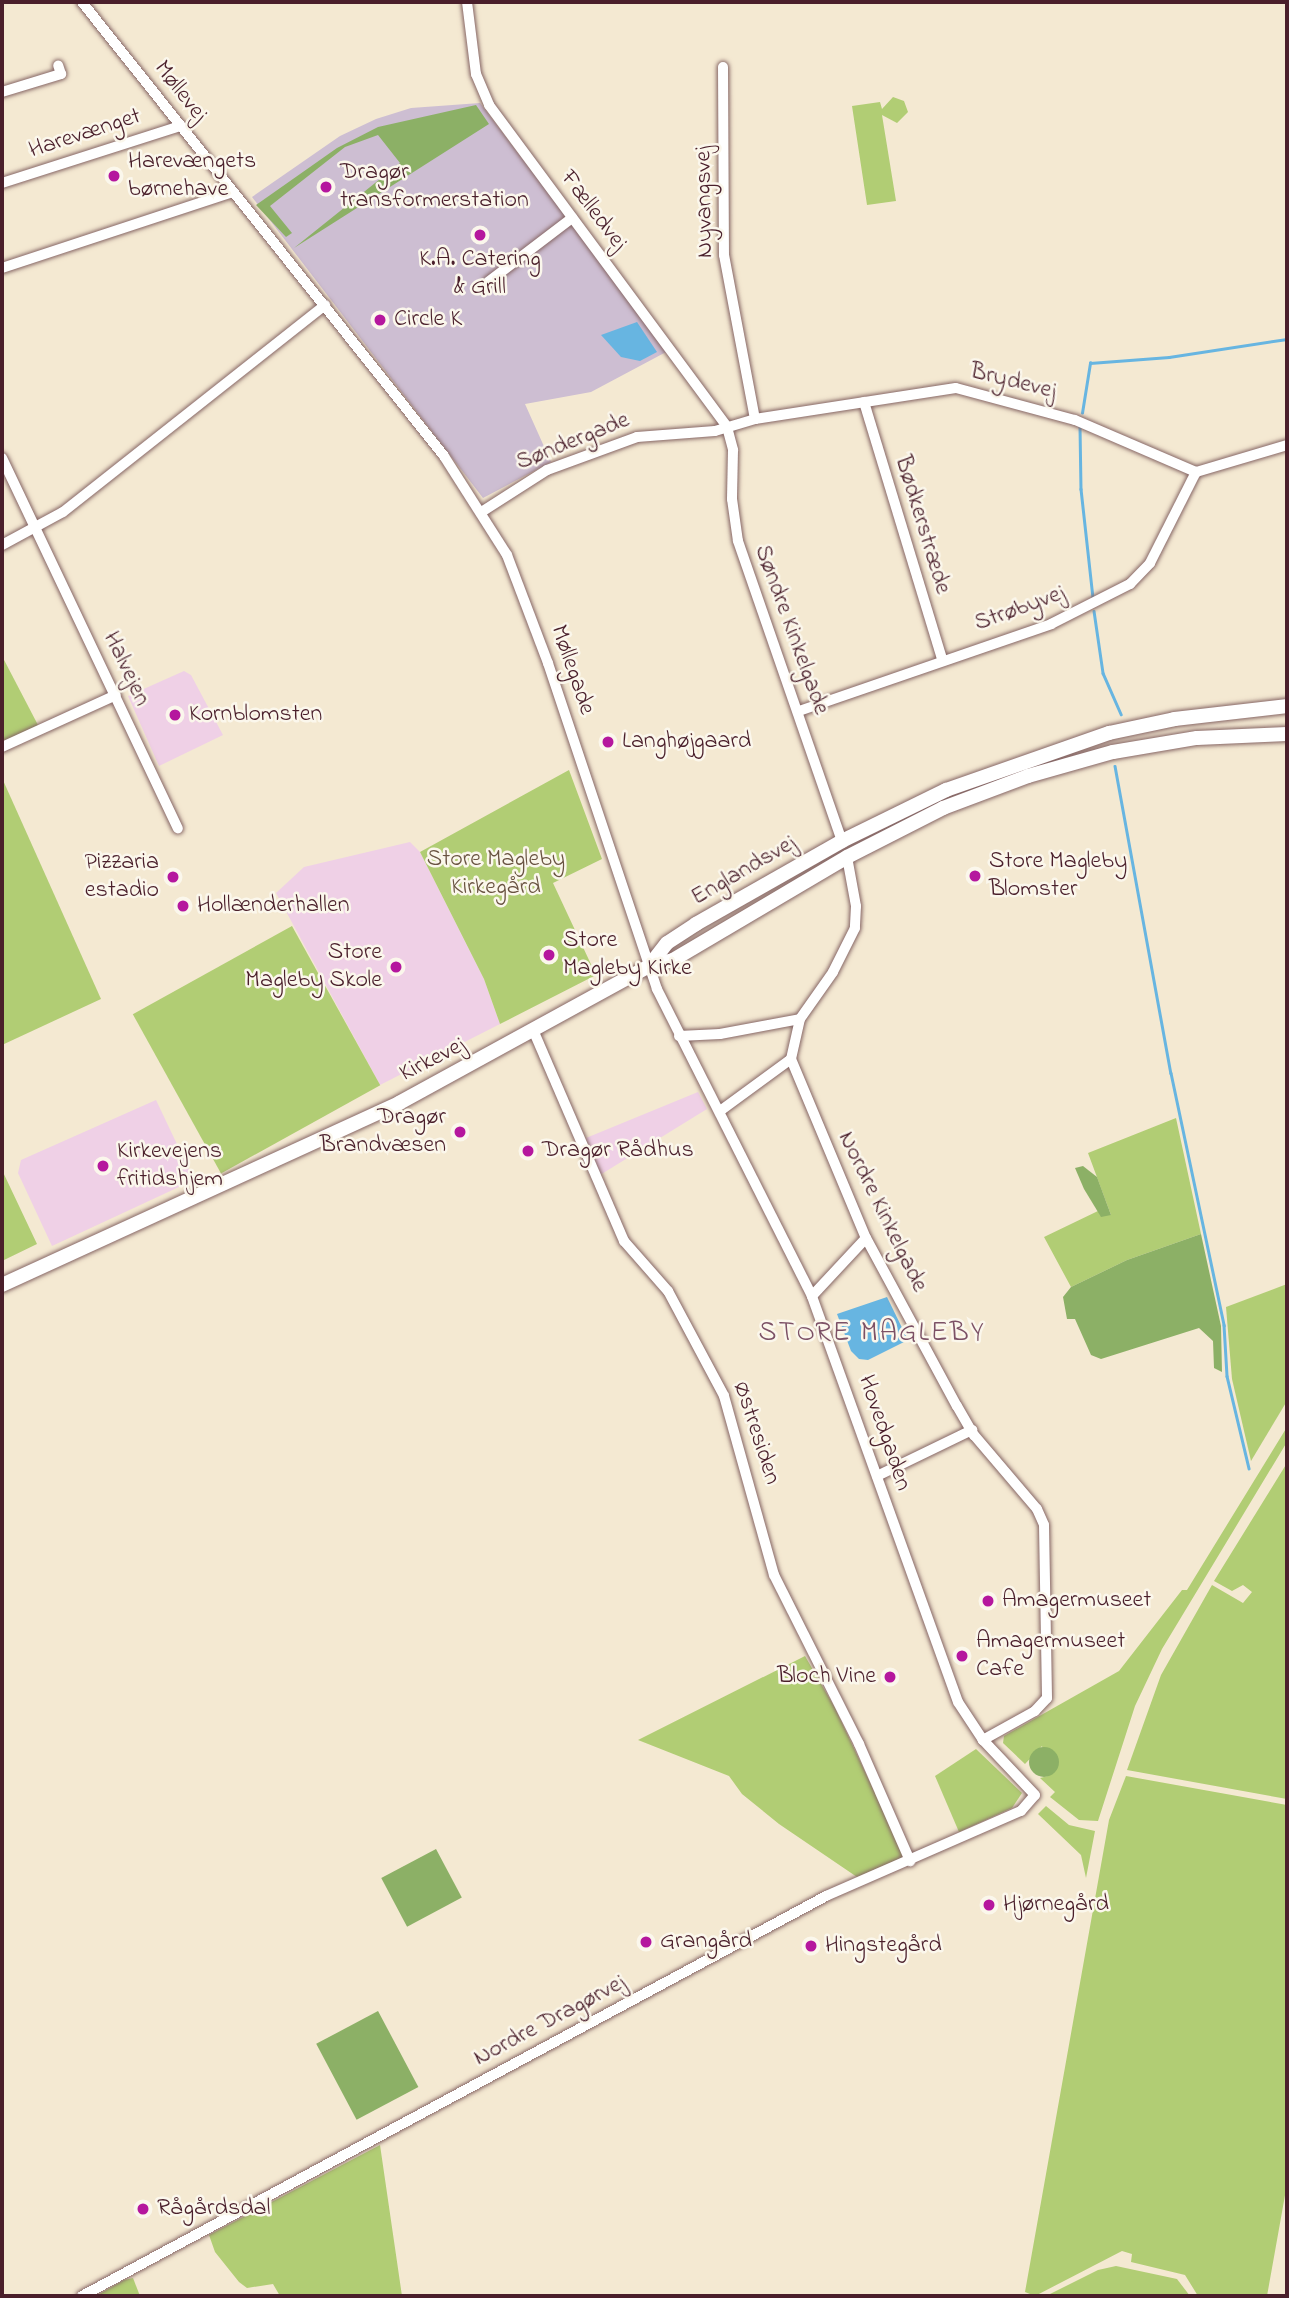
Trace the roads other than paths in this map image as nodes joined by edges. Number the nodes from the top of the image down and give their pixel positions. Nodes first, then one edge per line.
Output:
1 (82, 2) edge
2 (467, 2) edge
3 (58, 65) dead end
4 (723, 67) dead end
5 (2, 92) edge
6 (181, 126) junction
7 (2, 183) edge
8 (233, 192) junction
9 (572, 218) junction
10 (2, 268) edge
11 (488, 282) dead end
12 (325, 305) junction
13 (864, 402) junction
14 (755, 419) junction
15 (727, 428) junction
16 (1287, 445) edge
17 (2, 458) edge
18 (1196, 472) junction
19 (483, 511) junction
20 (36, 528) junction
21 (2, 545) edge
22 (942, 659) junction
23 (116, 695) junction
24 (1287, 706) edge
25 (799, 711) junction
26 (1287, 734) edge
27 (2, 747) edge
28 (178, 828) dead end
29 (842, 841) junction
30 (847, 857) junction
31 (649, 966) junction
32 (800, 1018) junction
33 (534, 1032) junction
34 (679, 1035) junction
35 (791, 1059) junction
36 (720, 1111) junction
37 (866, 1238) junction
38 (2, 1285) edge
39 (812, 1296) junction
40 (972, 1430) junction
41 (877, 1476) junction
42 (983, 1740) junction
43 (1035, 1790) joint
44 (910, 1861) junction
45 (82, 2296) edge

1 - 6 street, Møllevej
2 - 9 street, Fælledvej
3 - 5 street
4 - 14 street, Nyvangsvej
6 - 7 street, Harevænget
6 - 8 street, Møllevej
8 - 10 street
8 - 12 street, Møllevej
9 - 11 street
9 - 15 street, Fælledvej
12 - 19 street, Møllevej
12 - 20 street
13 - 14 street, Brydevej
13 - 18 street, Brydevej
13 - 22 street, Bødkerstræde
14 - 15 street, Brydevej
15 - 19 street, Søndergade
15 - 25 street, Søndre Kinkelgade
16 - 18 street
17 - 20 street, Halvejen
18 - 22 street, Strøbyvej
19 - 31 street, Møllegade
20 - 21 street
20 - 23 street, Halvejen
22 - 25 street, Strøbyvej
23 - 27 street
23 - 28 street, Halvejen
24 - 29 main road, Englandsvej
25 - 29 street, Søndre Kinkelgade
26 - 30 main road, Englandsvej
29 - 31 main road, Englandsvej
30 - 31 main road, Englandsvej
30 - 32 street
31 - 33 main road, Kirkevej
31 - 34 street, Hovedgaden
32 - 34 street
32 - 35 street
33 - 38 main road, Kirkevej
33 - 44 street, Østresiden
34 - 36 street, Hovedgaden
35 - 36 street
35 - 37 street, Nordre Kinkelgade
36 - 39 street, Hovedgaden
37 - 39 street
37 - 40 street, Nordre Kinkelgade
39 - 41 street, Hovedgaden
40 - 41 street
40 - 42 street, Nordre Kinkelgade
41 - 42 street, Hovedgaden
42 - 43 street, Hovedgaden
43 - 44 street, Nordre Dragørvej
44 - 45 street, Nordre Dragørvej

